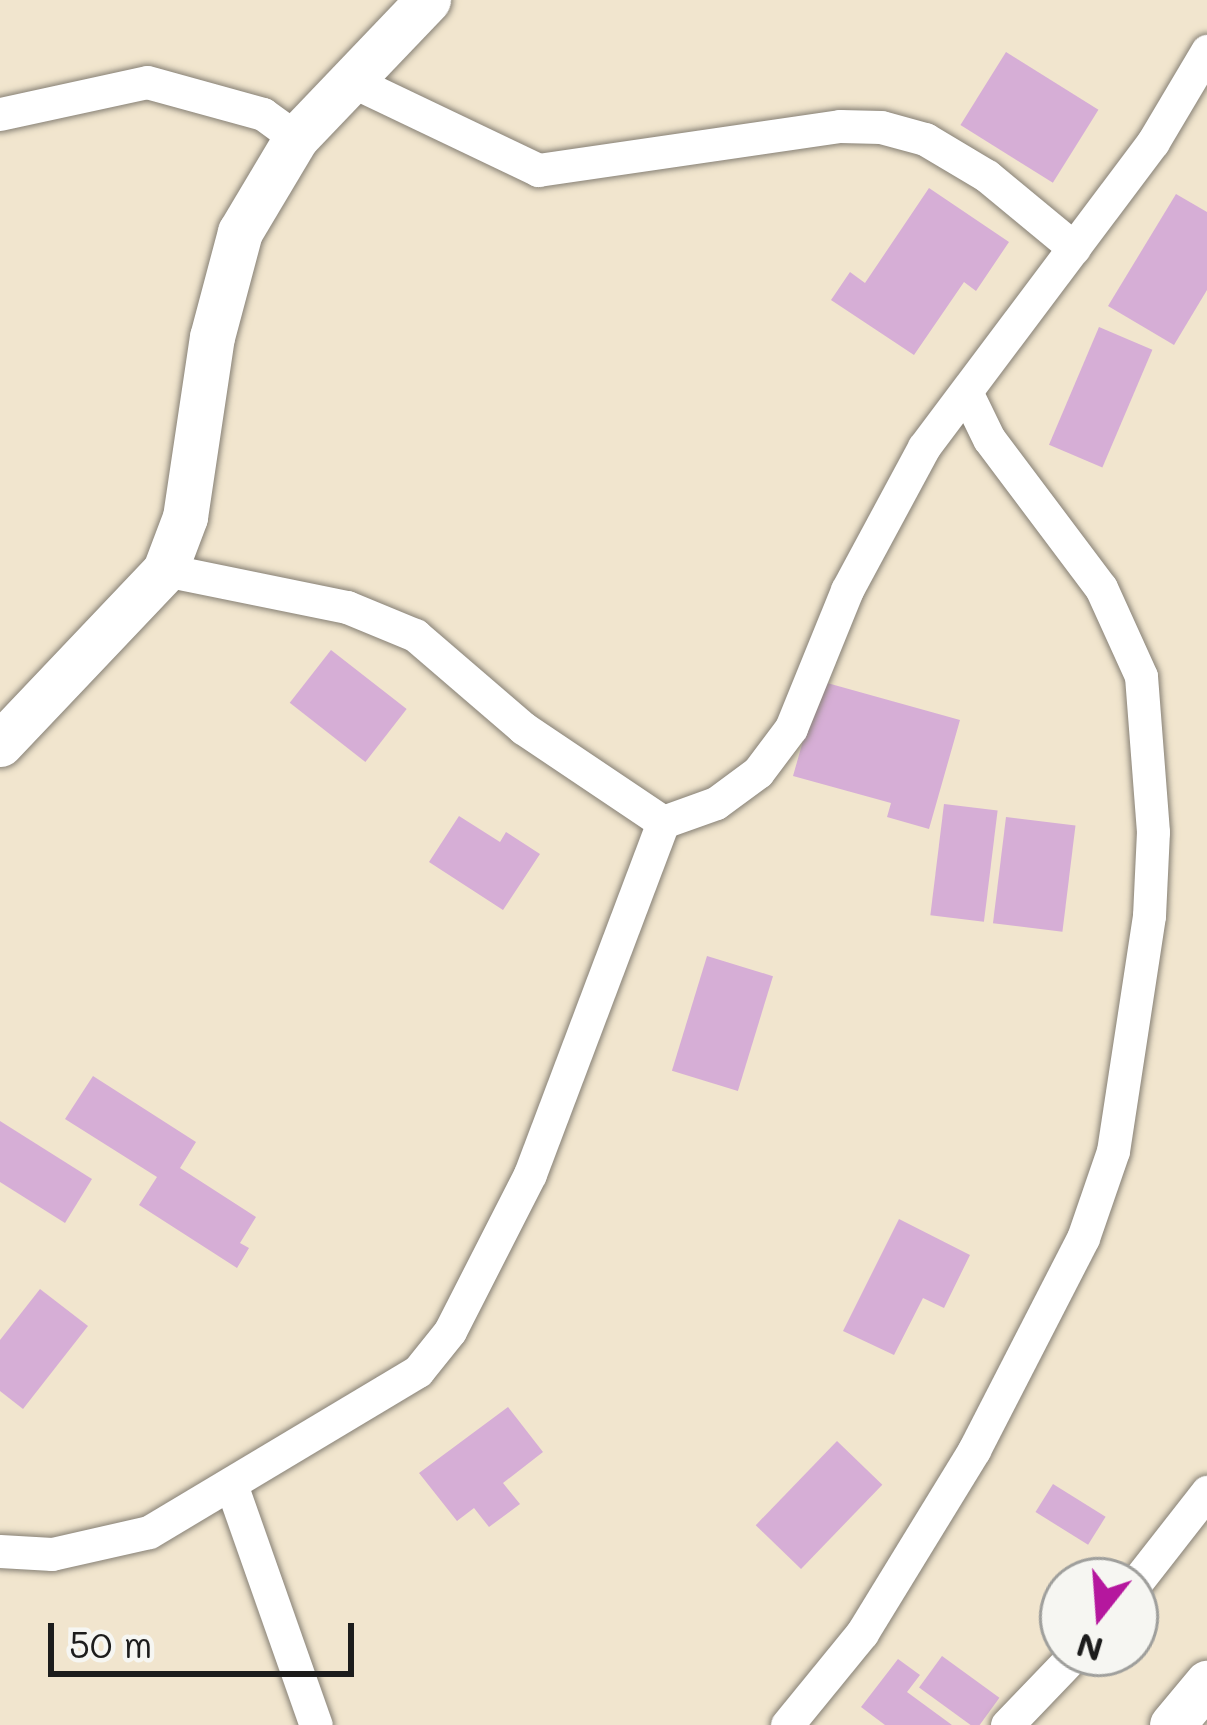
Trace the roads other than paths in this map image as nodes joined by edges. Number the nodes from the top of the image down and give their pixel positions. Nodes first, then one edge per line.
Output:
1 (428, 0) edge
2 (1207, 51) edge
3 (356, 83) junction
4 (0, 114) edge
5 (296, 138) junction
6 (1074, 248) junction
7 (968, 396) junction
8 (165, 570) junction
9 (0, 744) edge
10 (663, 822) junction
11 (232, 1487) junction
12 (1207, 1492) edge
13 (0, 1551) edge
14 (1156, 1557) edge
15 (1053, 1677) edge
16 (1207, 1683) edge
17 (316, 1725) edge
18 (787, 1725) edge
19 (1006, 1725) edge
20 (1172, 1725) edge

1 - 3 street
2 - 6 street
3 - 5 street
3 - 6 street
4 - 5 street
5 - 8 street
6 - 7 street
7 - 10 street
7 - 18 street
8 - 9 street
8 - 10 street
10 - 11 street
11 - 13 street
11 - 17 street
12 - 14 street
15 - 19 street
16 - 20 street

